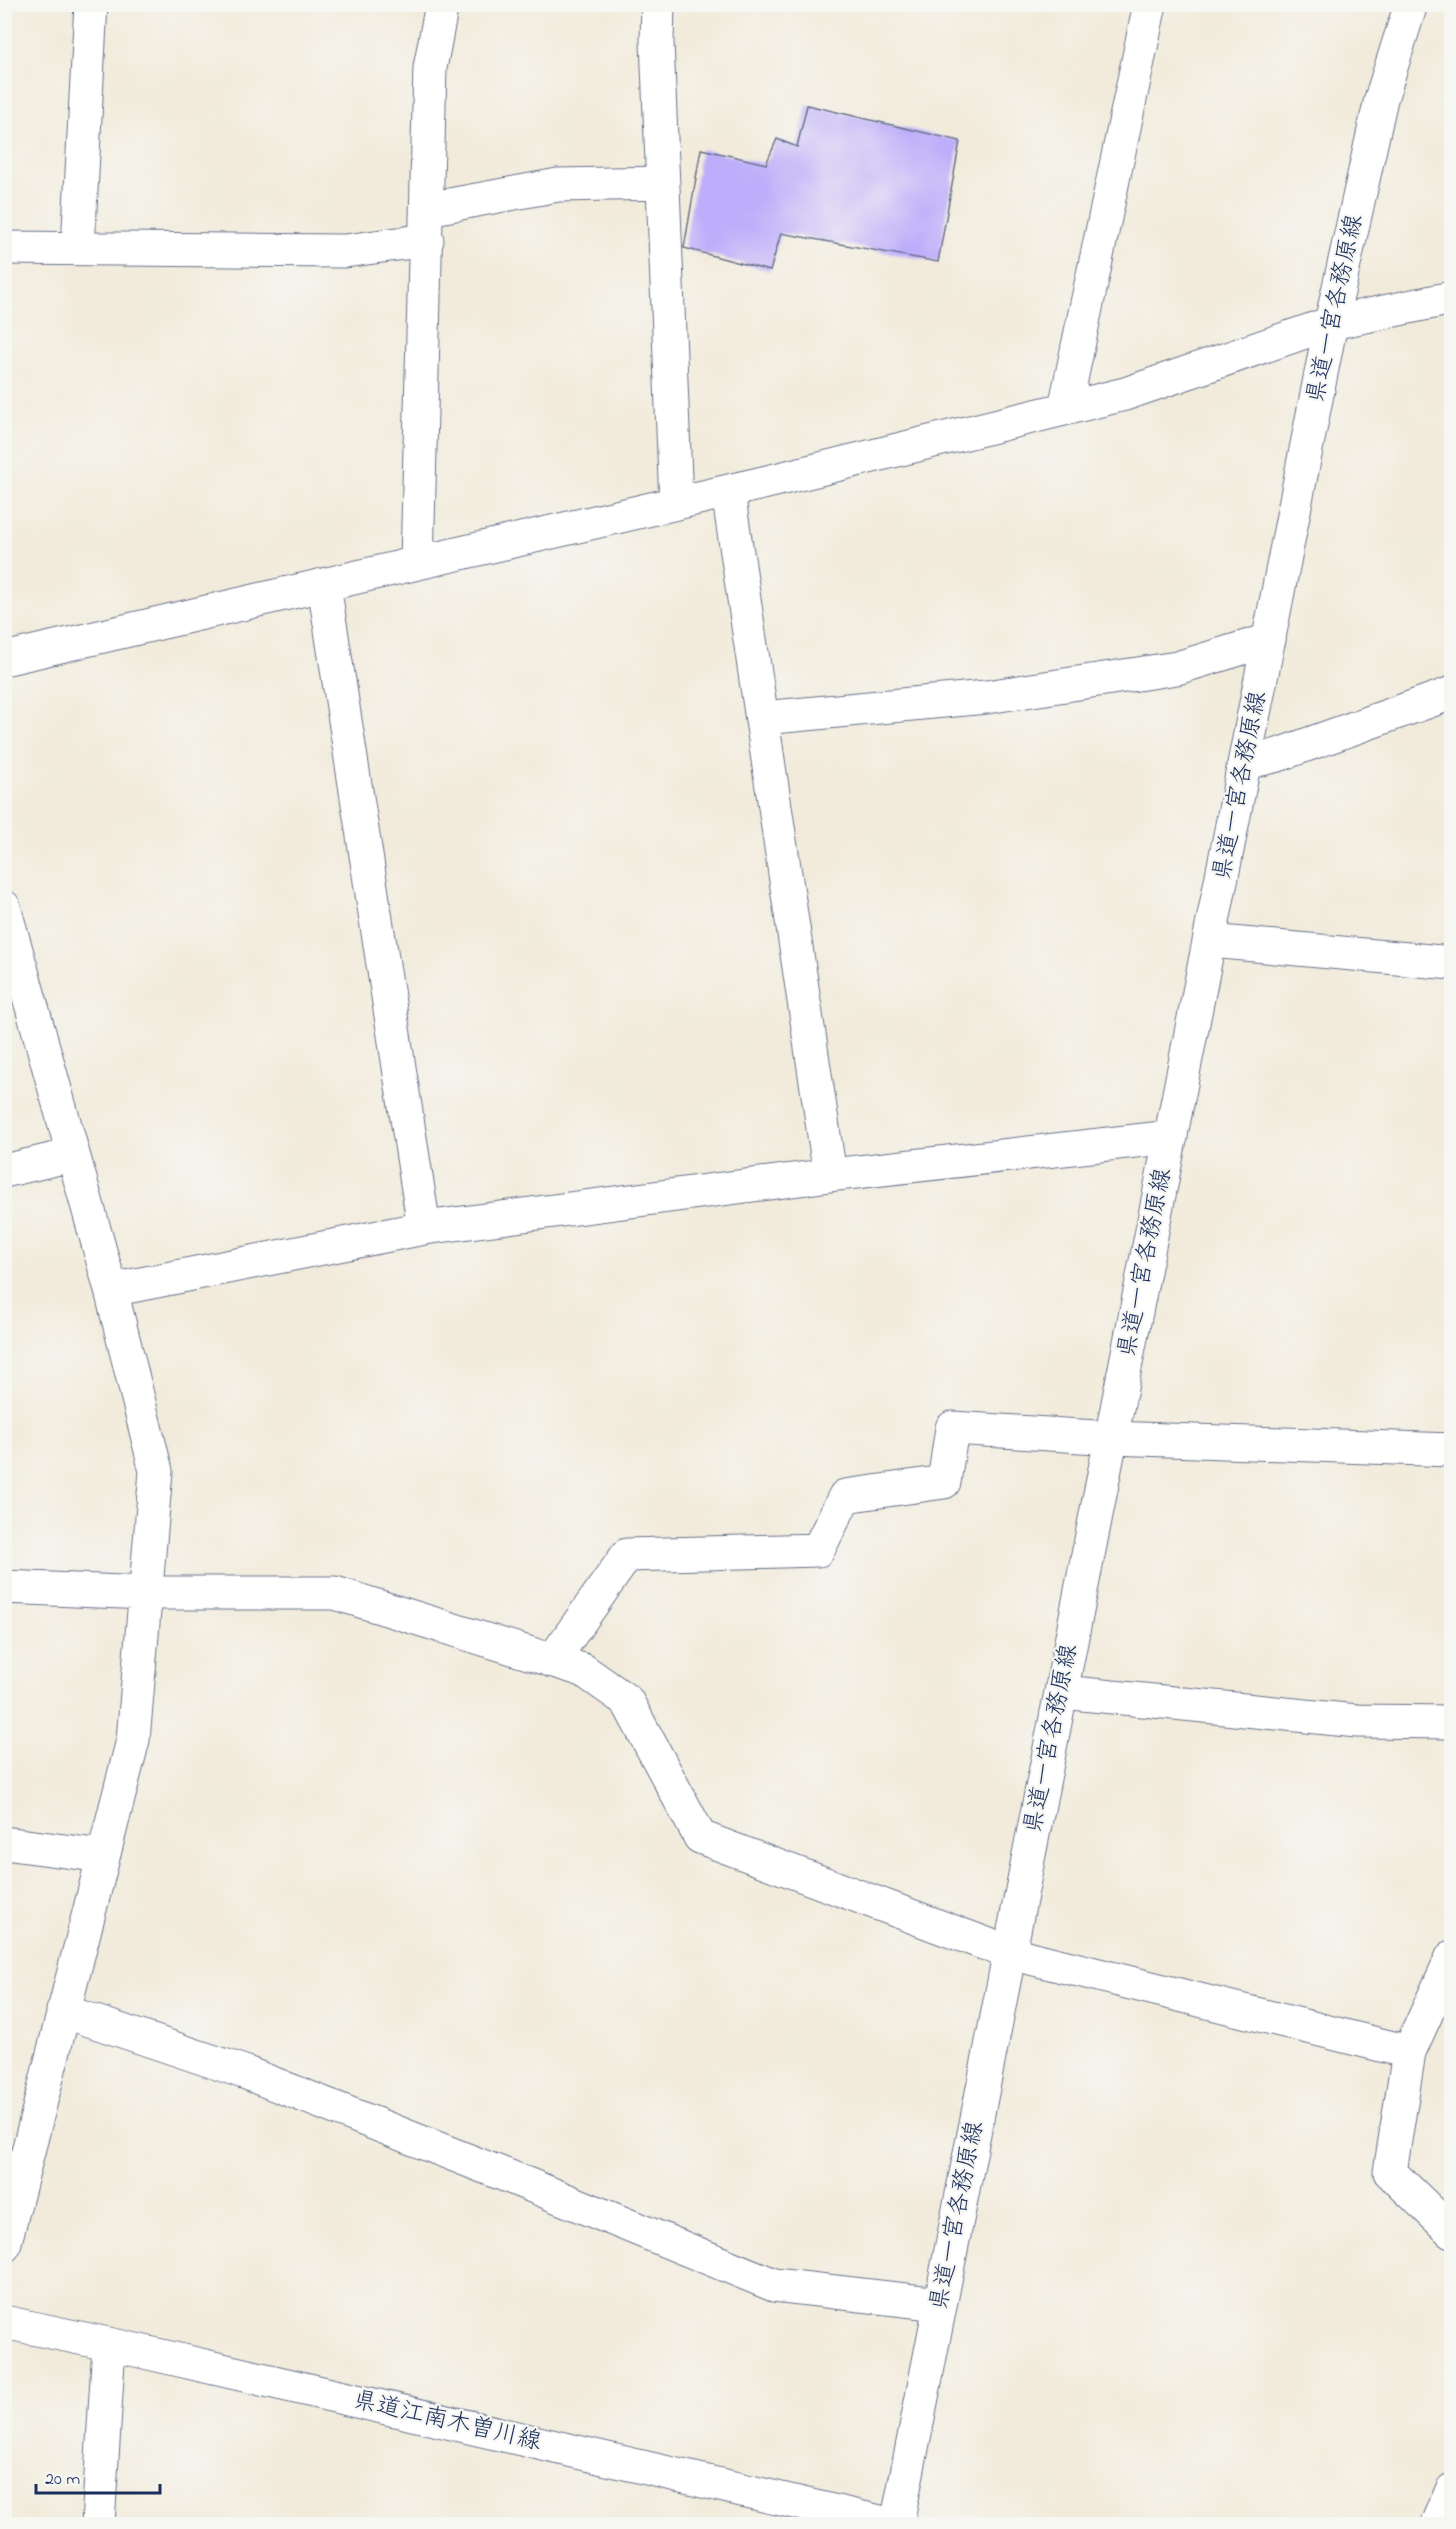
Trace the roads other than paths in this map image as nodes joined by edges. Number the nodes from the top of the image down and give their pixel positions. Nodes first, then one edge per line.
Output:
1 (91, 4) edge
2 (442, 4) edge
3 (658, 4) edge
4 (1150, 4) edge
5 (1411, 4) edge
6 (663, 183) junction
7 (427, 224) junction
8 (78, 247) junction
9 (4, 248) edge
10 (1452, 298) edge
11 (1331, 323) junction
12 (1065, 408) junction
13 (728, 492) junction
14 (676, 503) junction
15 (417, 563) junction
16 (324, 585) junction
17 (1269, 640) junction
18 (4, 659) edge
19 (1452, 693) edge
20 (763, 718) junction
21 (1245, 763) junction
22 (4, 907) edge
23 (1210, 941) junction
24 (1452, 963) edge
25 (1171, 1137) junction
26 (72, 1155) junction
27 (4, 1171) edge
28 (830, 1175) junction
29 (424, 1228) junction
30 (111, 1290) junction
31 (1112, 1438) junction
32 (1452, 1450) edge
33 (4, 1587) edge
34 (146, 1593) junction
35 (552, 1661) junction
36 (1062, 1692) junction
37 (1452, 1722) edge
38 (4, 1843) edge
39 (103, 1856) junction
40 (1010, 1953) junction
41 (1452, 1957) edge
42 (63, 2011) junction
43 (1409, 2052) junction
44 (1452, 2232) edge
45 (4, 2246) edge
46 (940, 2304) junction
47 (4, 2322) edge
48 (109, 2344) junction
49 (1452, 2490) edge
50 (99, 2524) edge
51 (889, 2524) edge
52 (897, 2524) edge
53 (1438, 2524) edge

1 - 8 street
2 - 7 street
3 - 6 street
4 - 12 street
5 - 11 street, 県道一宮各務原線
6 - 7 street
6 - 14 street
7 - 8 street
7 - 15 street
8 - 9 street
10 - 11 street
11 - 12 street
11 - 17 street, 県道一宮各務原線
12 - 13 street
13 - 14 street
13 - 20 street
14 - 15 street
15 - 16 street
16 - 18 street
16 - 29 street
17 - 20 street
17 - 21 street, 県道一宮各務原線
19 - 21 street
20 - 28 street
21 - 23 street, 県道一宮各務原線
22 - 26 street
23 - 24 street
23 - 25 street, 県道一宮各務原線
25 - 28 street
25 - 31 street, 県道一宮各務原線
26 - 27 street
26 - 30 street
28 - 29 street
29 - 30 street
30 - 34 street
31 - 32 street
31 - 35 street
31 - 36 street, 県道一宮各務原線
33 - 34 street
34 - 35 street
34 - 39 street
35 - 40 street
36 - 37 street
36 - 40 street, 県道一宮各務原線
38 - 39 street
39 - 42 street
40 - 43 street
40 - 46 street, 県道一宮各務原線
41 - 43 street
42 - 45 street
42 - 46 street
43 - 44 street
46 - 52 street, 県道一宮各務原線
47 - 48 street, 県道江南木曽川線
48 - 50 street
48 - 51 street, 県道江南木曽川線
49 - 53 street

